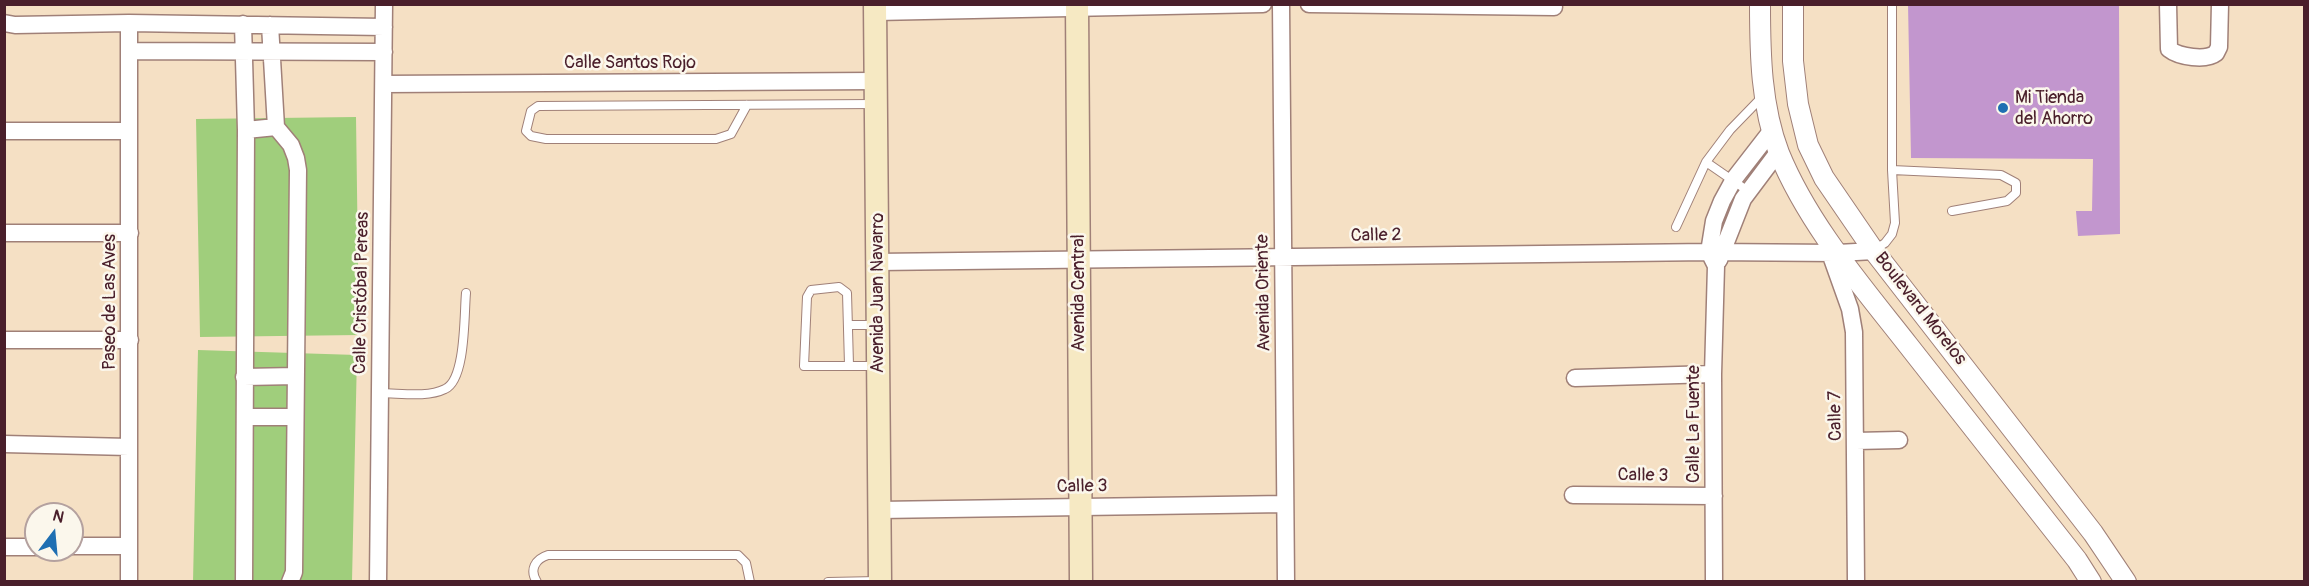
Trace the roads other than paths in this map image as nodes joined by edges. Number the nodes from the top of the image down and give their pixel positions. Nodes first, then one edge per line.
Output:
1 (384, 4) edge
2 (1263, 4) edge
3 (1281, 4) edge
4 (1309, 4) edge
5 (1760, 4) edge
6 (1793, 4) edge
7 (1892, 4) edge
8 (2168, 4) edge
9 (2220, 4) edge
10 (1077, 6) edge
11 (1554, 7) dead end
12 (876, 8) edge
13 (4, 22) edge
14 (129, 23) junction
15 (243, 24) junction
16 (270, 25) junction
17 (384, 27) junction
18 (130, 51) junction
19 (243, 52) junction
20 (271, 52) junction
21 (384, 52) junction
22 (876, 81) junction
23 (384, 84) junction
24 (1765, 93) junction
25 (876, 104) junction
26 (747, 105) junction
27 (276, 128) junction
28 (246, 130) junction
29 (1772, 130) junction
30 (4, 131) edge
31 (129, 131) junction
32 (1779, 152) junction
33 (1706, 162) junction
34 (1892, 170) junction
35 (1732, 182) junction
36 (1748, 191) junction
37 (1952, 211) dead end
38 (1676, 227) dead end
39 (4, 233) edge
40 (130, 233) junction
41 (1874, 250) junction
42 (1834, 253) junction
43 (1283, 257) junction
44 (1716, 257) junction
45 (1079, 260) junction
46 (877, 262) junction
47 (466, 293) dead end
48 (848, 325) junction
49 (878, 325) junction
50 (4, 340) edge
51 (130, 340) junction
52 (849, 365) junction
53 (878, 366) junction
54 (1713, 374) junction
55 (296, 376) junction
56 (244, 377) junction
57 (1575, 378) dead end
58 (380, 393) junction
59 (244, 417) junction
60 (295, 417) junction
61 (1899, 440) dead end
62 (1856, 441) junction
63 (4, 444) edge
64 (129, 447) junction
65 (1573, 495) dead end
66 (1714, 496) junction
67 (1285, 504) junction
68 (1081, 506) junction
69 (879, 510) junction
70 (84, 546) edge
71 (129, 546) junction
72 (4, 547) edge
73 (24, 547) edge
74 (880, 581) edge
75 (129, 582) edge
76 (244, 582) edge
77 (291, 582) edge
78 (378, 582) edge
79 (537, 582) edge
80 (750, 582) edge
81 (828, 582) edge
82 (1081, 582) edge
83 (1286, 582) edge
84 (1714, 582) edge
85 (1856, 582) edge
86 (2091, 582) edge
87 (2126, 582) edge

1 - 17 street, Calle Cristóbal Pereas
2 - 10 street
3 - 43 street, Avenida Oriente
4 - 11 street
5 - 24 street, Boulevard Morelos
6 - 41 street, Boulevard Morelos
7 - 34 lane
8 - 9 street
10 - 12 street
10 - 45 main road, Avenida Central
12 - 22 main road, Avenida Juan Navarro
13 - 14 street
14 - 15 street
14 - 18 street, Paseo de Las Aves
15 - 16 street
15 - 19 street
16 - 17 street
16 - 20 street
17 - 21 street, Calle Cristóbal Pereas
18 - 19 street
18 - 31 street, Paseo de Las Aves
19 - 20 street
19 - 28 street
20 - 21 street
20 - 27 street
21 - 23 street, Calle Cristóbal Pereas
22 - 23 street, Calle Santos Rojo
22 - 25 main road, Avenida Juan Navarro
23 - 58 street, Calle Cristóbal Pereas
24 - 29 street, Boulevard Morelos
24 - 33 lane
25 - 26 lane
25 - 46 main road, Avenida Juan Navarro
26 - 26 lane
27 - 28 street
27 - 55 street
28 - 56 street
29 - 32 street, Boulevard Morelos
29 - 35 street, Calle La Fuente
30 - 31 street
31 - 40 street, Paseo de Las Aves
32 - 36 street, Calle La Fuente
32 - 42 street, Boulevard Morelos
33 - 35 lane
33 - 38 lane
34 - 37 lane
34 - 41 lane
35 - 36 lane
35 - 44 street, Calle La Fuente
36 - 44 street, Calle La Fuente
39 - 40 street
40 - 51 street, Paseo de Las Aves
41 - 42 street, Calle 2
41 - 87 street, Boulevard Morelos
42 - 44 street, Calle 2
42 - 62 street, Calle 7
42 - 86 street, Boulevard Morelos
43 - 44 street, Calle 2
43 - 45 street, Calle 2
43 - 67 street, Avenida Oriente
44 - 54 street, Calle La Fuente
45 - 46 street, Calle 2
45 - 68 main road, Avenida Central
46 - 49 main road, Avenida Juan Navarro
47 - 58 lane
48 - 49 lane
48 - 52 lane
48 - 52 lane
49 - 53 main road, Avenida Juan Navarro
50 - 51 street
51 - 64 street, Paseo de Las Aves
52 - 53 lane
53 - 69 main road, Avenida Juan Navarro
54 - 57 street
54 - 66 street, Calle La Fuente
55 - 56 street
55 - 60 street
56 - 59 street
58 - 78 street, Calle Cristóbal Pereas
59 - 60 street
59 - 76 street
60 - 77 street
61 - 62 street
62 - 85 street, Calle 7
63 - 64 street
64 - 71 street, Paseo de Las Aves
65 - 66 street, Calle 3
66 - 84 street, Calle La Fuente
67 - 68 street, Calle 3
67 - 83 street, Avenida Oriente
68 - 69 street, Calle 3
68 - 82 main road, Avenida Central
69 - 74 main road, Avenida Juan Navarro
70 - 71 street
71 - 75 street, Paseo de Las Aves
72 - 73 street
74 - 81 lane
79 - 80 lane

